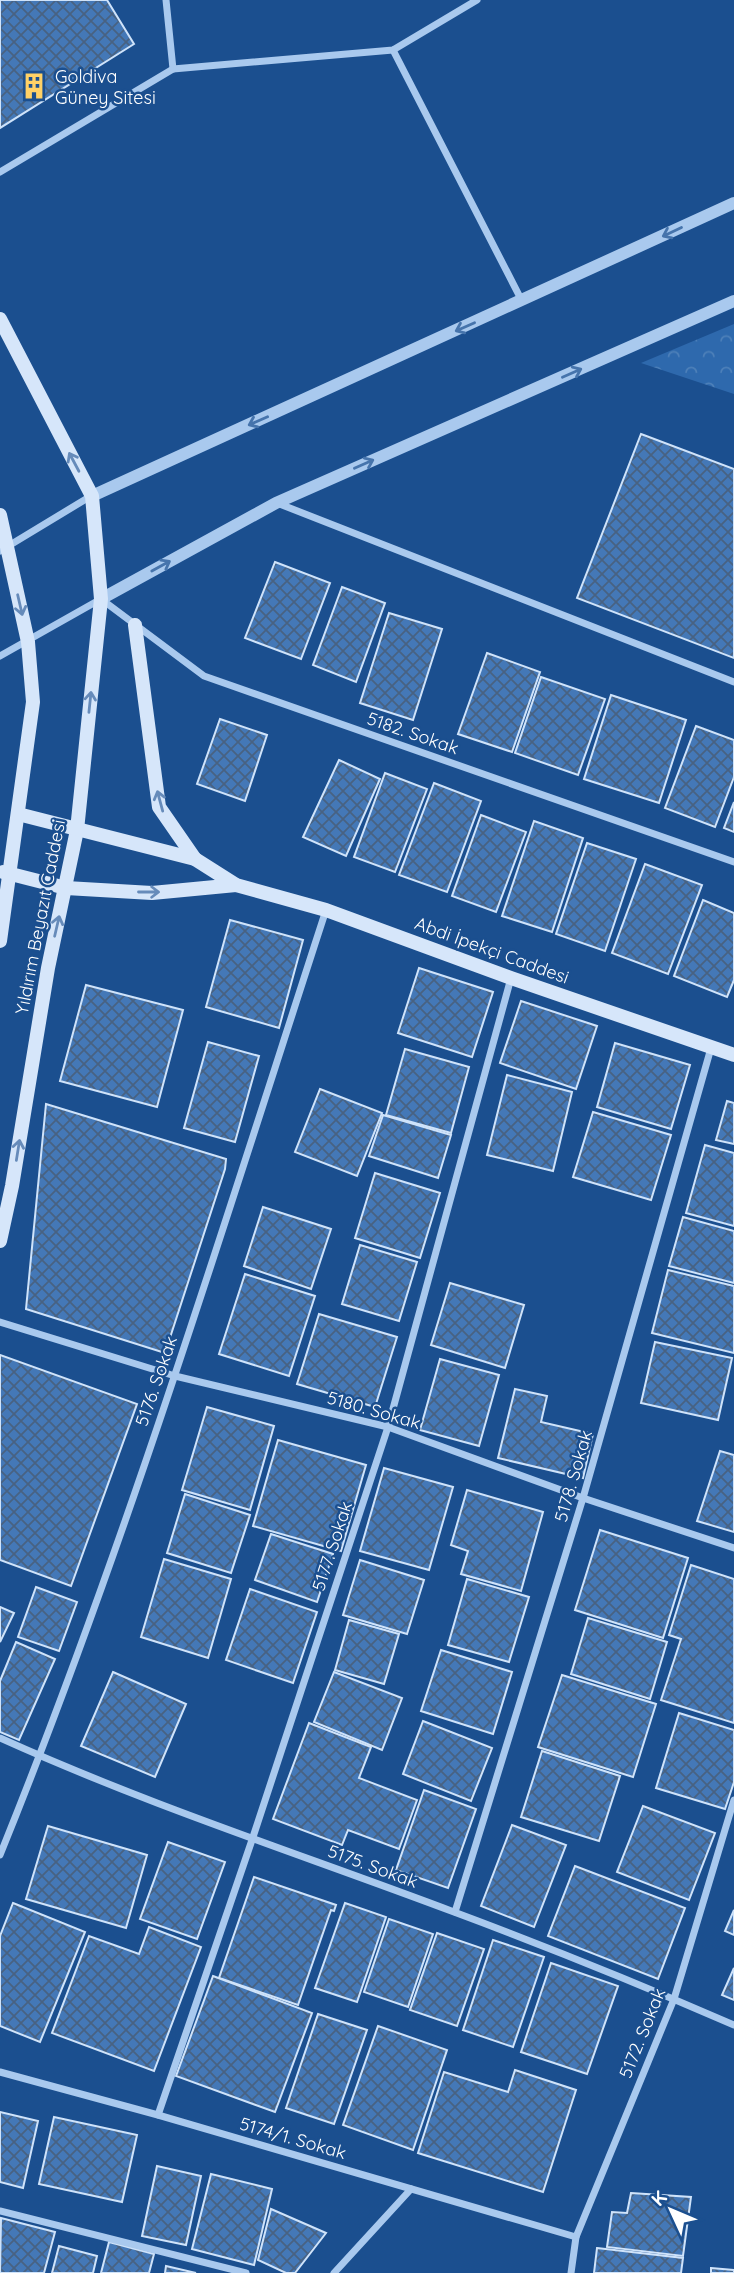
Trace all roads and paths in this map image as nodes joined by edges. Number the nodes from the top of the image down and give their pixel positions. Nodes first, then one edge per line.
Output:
1 (166, 0) edge
2 (477, 0) edge
3 (393, 50) junction
4 (173, 69) junction
5 (0, 172) edge
6 (734, 203) edge
7 (522, 301) junction
8 (734, 301) edge
9 (0, 319) edge
10 (92, 496) junction
11 (276, 503) junction
12 (0, 515) edge
13 (3, 549) edge
14 (101, 599) junction
15 (135, 625) junction
16 (28, 642) junction
17 (0, 656) edge
18 (734, 682) edge
19 (18, 814) junction
20 (77, 830) junction
21 (195, 859) junction
22 (734, 862) edge
23 (5, 873) edge
24 (236, 885) junction
25 (66, 888) junction
26 (326, 911) junction
27 (0, 940) edge
28 (511, 978) junction
29 (711, 1047) junction
30 (734, 1055) edge
31 (0, 1241) edge
32 (0, 1322) edge
33 (175, 1376) junction
34 (388, 1427) junction
35 (583, 1498) junction
36 (734, 1548) edge
37 (0, 1738) edge
38 (40, 1756) junction
39 (734, 1800) edge
40 (252, 1840) junction
41 (0, 1855) edge
42 (455, 1912) junction
43 (674, 1999) junction
44 (734, 2025) edge
45 (0, 2072) edge
46 (158, 2115) junction
47 (411, 2189) junction
48 (0, 2211) edge
49 (576, 2237) junction
50 (246, 2273) edge
51 (334, 2273) edge
52 (571, 2273) edge

1 - 4 street
2 - 3 street
3 - 4 street
3 - 7 street
4 - 5 street
6 -> 7 street
7 -> 10 street
11 -> 8 street
10 -> 9 main road
10 - 13 street
10 - 14 main road, Yıldırım Beyazıt Caddesi
14 -> 11 street
11 - 18 street
12 - 13 main road, Yıldırım Beyazıt Caddesi
13 -> 16 main road, Yıldırım Beyazıt Caddesi
14 - 15 street, 5182. Sokak
14 - 16 street
20 -> 14 main road, Yıldırım Beyazıt Caddesi
21 -> 15 main road
15 - 22 street, 5182. Sokak
16 - 17 street
16 - 19 main road, Yıldırım Beyazıt Caddesi
19 - 20 main road, Abdi İpekçi Caddesi
19 - 23 main road, Yıldırım Beyazıt Caddesi
20 - 21 main road, Abdi İpekçi Caddesi
20 - 25 main road, Yıldırım Beyazıt Caddesi
21 - 24 main road, Abdi İpekçi Caddesi
23 - 25 main road, Abdi İpekçi Caddesi
23 - 27 main road, Yıldırım Beyazıt Caddesi
25 -> 24 main road, Abdi İpekçi Caddesi
24 - 26 main road, Abdi İpekçi Caddesi
31 -> 25 main road, Yıldırım Beyazıt Caddesi
26 - 28 main road, Abdi İpekçi Caddesi
26 - 33 street, 5176. Sokak
28 - 29 main road, Abdi İpekçi Caddesi
28 - 34 street, 5177. Sokak
29 - 30 main road, Abdi İpekçi Caddesi
29 - 35 street, 5178. Sokak
32 - 33 street, 5180. Sokak
33 - 34 street, 5180. Sokak
33 - 38 street, 5176. Sokak
34 - 35 street, 5180. Sokak
34 - 40 street, 5177. Sokak
35 - 36 street, 5180. Sokak
35 - 42 street, 5178. Sokak
37 - 38 street, 5175. Sokak
38 - 40 street, 5175. Sokak
38 - 41 street, 5176. Sokak
39 - 43 street, 5172. Sokak
40 - 42 street, 5175. Sokak
40 - 46 street, 5177. Sokak
42 - 43 street, 5175. Sokak
43 - 44 street, 5175. Sokak
43 - 49 street, 5172. Sokak
45 - 46 street, 5174/1. Sokak
46 - 47 street, 5174/1. Sokak
47 - 49 street, 5174/1. Sokak
47 - 51 street
48 - 50 street
49 - 52 street, 5172. Sokak

